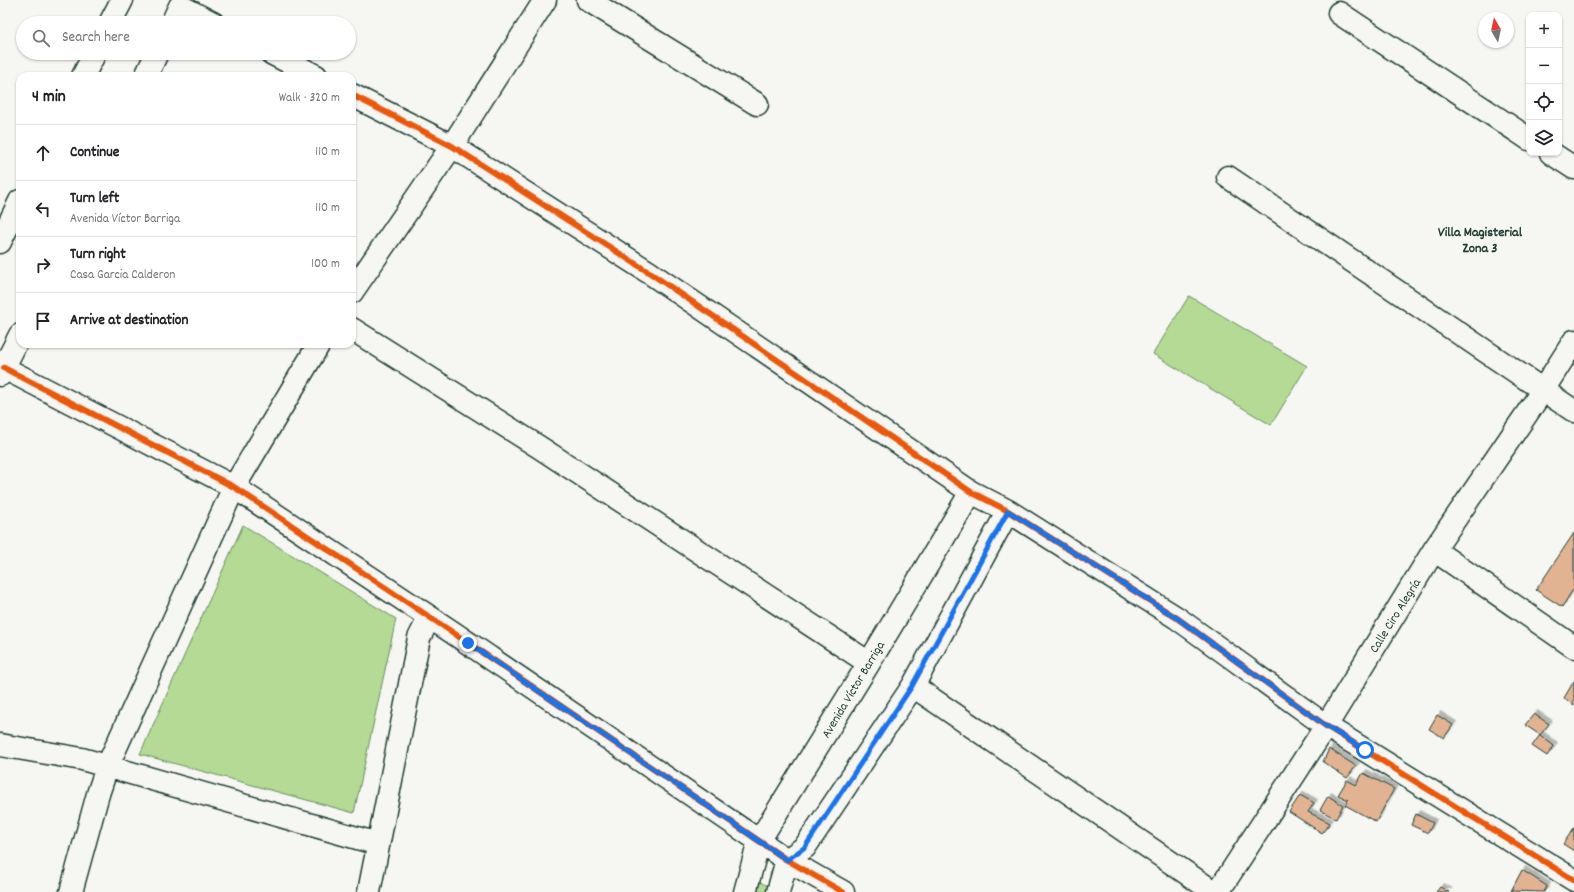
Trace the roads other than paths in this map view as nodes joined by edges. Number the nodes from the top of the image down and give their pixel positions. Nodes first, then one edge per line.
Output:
1 (122, 0) edge
2 (545, 0) edge
3 (588, 0) edge
4 (1339, 13) dead end
5 (114, 16) edge
6 (175, 16) edge
7 (199, 16) edge
8 (91, 60) edge
9 (154, 60) edge
10 (285, 60) edge
11 (85, 72) edge
12 (148, 72) edge
13 (308, 72) edge
14 (356, 97) edge
15 (758, 104) dead end
16 (1526, 137) edge
17 (452, 146) junction
18 (1556, 156) edge
19 (1574, 168) edge
20 (1228, 177) dead end
21 (16, 209) edge
22 (0, 242) edge
23 (356, 286) edge
24 (356, 332) edge
25 (1574, 341) edge
26 (16, 343) edge
27 (316, 348) edge
28 (2, 372) edge
29 (1543, 390) junction
30 (1574, 411) edge
31 (234, 487) junction
32 (971, 492) junction
33 (1008, 511) junction
34 (1434, 550) junction
35 (429, 618) junction
36 (1574, 647) edge
37 (869, 663) junction
38 (912, 686) junction
39 (1326, 726) junction
40 (0, 745) edge
41 (107, 767) junction
42 (759, 842) junction
43 (378, 844) junction
44 (787, 860) junction
45 (1574, 880) edge
46 (71, 892) edge
47 (369, 892) edge
48 (745, 892) edge
49 (778, 892) edge
50 (844, 892) edge
51 (1214, 892) edge
52 (1218, 892) edge

1 - 5 street
2 - 17 street
3 - 15 street
4 - 16 street
6 - 7 street
8 - 11 street
9 - 12 street
10 - 13 street
14 - 17 street
17 - 23 street
17 - 32 street
18 - 19 street
20 - 29 street
21 - 22 street
24 - 37 street
25 - 29 street, Calle Ciro Alegría
26 - 28 street
27 - 31 street
28 - 31 street
29 - 30 street
29 - 34 street, Calle Ciro Alegría
31 - 35 street
31 - 41 street
32 - 33 street
32 - 37 street, Avenida Víctor Barriga
33 - 38 street
33 - 39 street
34 - 36 street
34 - 39 street, Calle Ciro Alegría
35 - 42 street
35 - 43 street
37 - 42 street, Avenida Víctor Barriga
38 - 44 street
38 - 51 street
39 - 45 street
39 - 52 street, Calle Ciro Alegría
40 - 41 street
41 - 43 street
41 - 46 street
42 - 44 street
42 - 48 street, Avenida Víctor Barriga
43 - 47 street
44 - 49 street
44 - 50 street

